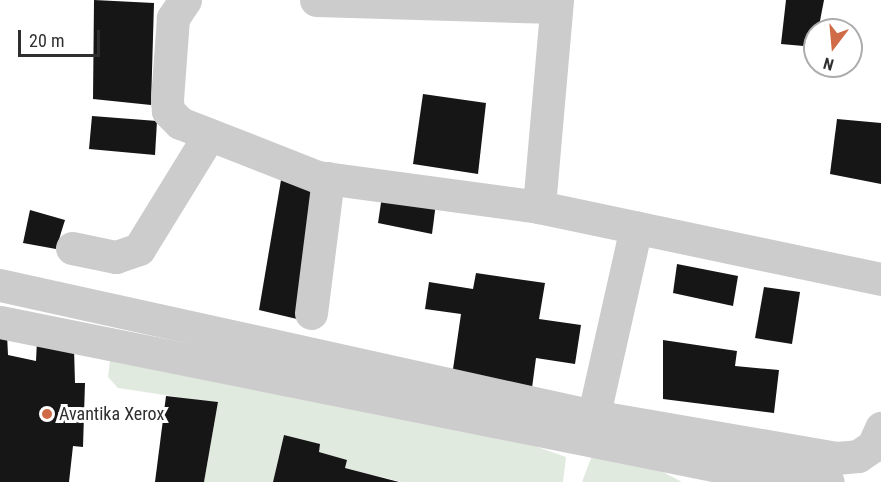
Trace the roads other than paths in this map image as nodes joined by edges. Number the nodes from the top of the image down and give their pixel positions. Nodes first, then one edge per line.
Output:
1 (185, 0) edge
2 (316, 0) edge
3 (556, 3) edge
4 (209, 135) junction
5 (328, 178) junction
6 (539, 207) junction
7 (636, 228) junction
8 (72, 248) dead end
9 (881, 279) edge
10 (0, 285) edge
11 (310, 313) dead end
12 (0, 322) edge
13 (590, 428) junction
14 (881, 428) edge
15 (703, 473) edge
16 (828, 482) edge

1 - 4 street
2 - 3 street
3 - 6 street
4 - 5 street
4 - 8 street
5 - 6 street
5 - 11 street
6 - 7 street
7 - 9 street
7 - 13 street
10 - 13 street
12 - 13 street
13 - 14 street
13 - 15 street
15 - 16 street

